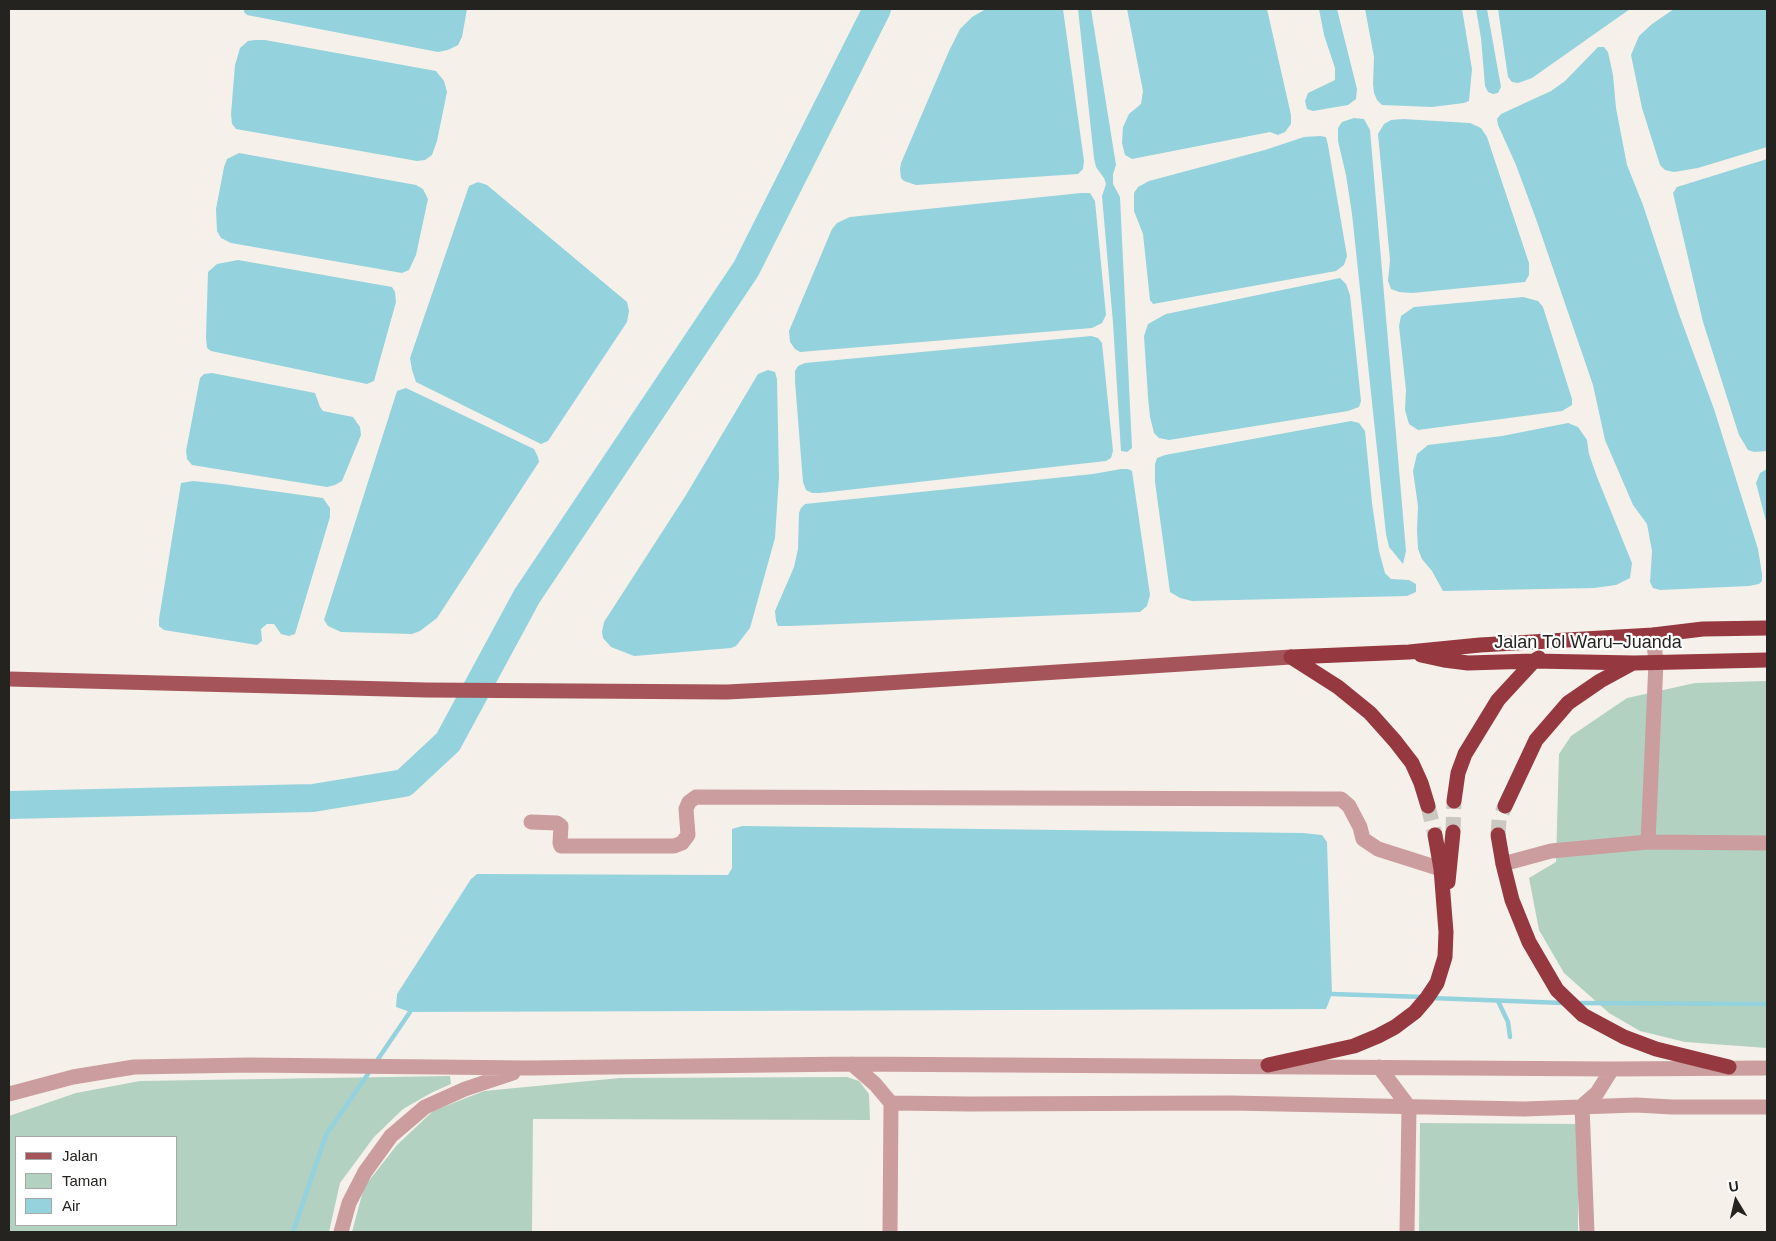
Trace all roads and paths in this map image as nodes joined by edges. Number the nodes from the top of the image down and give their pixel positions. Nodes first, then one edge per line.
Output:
1 (1767, 628) edge
2 (1654, 635) junction
3 (1566, 641) junction
4 (1409, 652) junction
5 (1291, 657) junction
6 (1767, 660) edge
7 (1534, 661) junction
8 (1656, 662) junction
9 (1634, 663) junction
10 (9, 680) edge
11 (1454, 801) tunnel mouth
12 (1428, 806) tunnel mouth
13 (1505, 806) tunnel mouth
14 (531, 822) dead end
15 (1453, 832) tunnel mouth
16 (1435, 835) tunnel mouth
17 (1498, 835) tunnel mouth
18 (1648, 842) junction
19 (1767, 843) edge
20 (1503, 864) junction
21 (1441, 869) junction
22 (1445, 911) junction
23 (852, 1064) junction
24 (1268, 1065) junction
25 (1379, 1067) junction
26 (1729, 1067) junction
27 (529, 1068) junction
28 (1767, 1068) edge
29 (1612, 1069) junction
30 (9, 1094) edge
31 (891, 1103) junction
32 (1582, 1106) junction
33 (1409, 1107) junction
34 (1767, 1107) edge
35 (341, 1232) edge
36 (890, 1232) edge
37 (1407, 1232) edge
38 (1587, 1232) edge

1 - 2 highway, Jalan Tol Waru–Juanda
2 - 3 highway, Jalan Tol Waru–Juanda
2 - 8 street
3 - 4 highway, Jalan Tol Waru–Juanda
3 - 7 highway
4 - 5 highway, Jalan Tol Waru–Juanda
4 - 7 highway, Jalan Tol Waru–Juanda
5 - 10 main road
5 - 12 highway
6 - 8 highway, Jalan Tol Waru–Juanda
7 - 9 highway, Jalan Tol Waru–Juanda
7 - 11 highway
8 - 9 highway, Jalan Tol Waru–Juanda
8 - 18 street
9 - 13 highway
14 - 21 street
15 - 22 highway
16 - 21 highway
17 - 20 highway
18 - 19 street
18 - 20 street
20 - 26 highway
21 - 22 highway
22 - 24 highway
23 - 24 street
23 - 27 street
23 - 31 street
24 - 25 street
25 - 29 street
25 - 33 street
26 - 28 street
26 - 29 street
27 - 30 street
27 - 35 street
29 - 32 street
31 - 33 street
31 - 36 street
32 - 33 street
32 - 34 street
32 - 38 street
33 - 37 street

